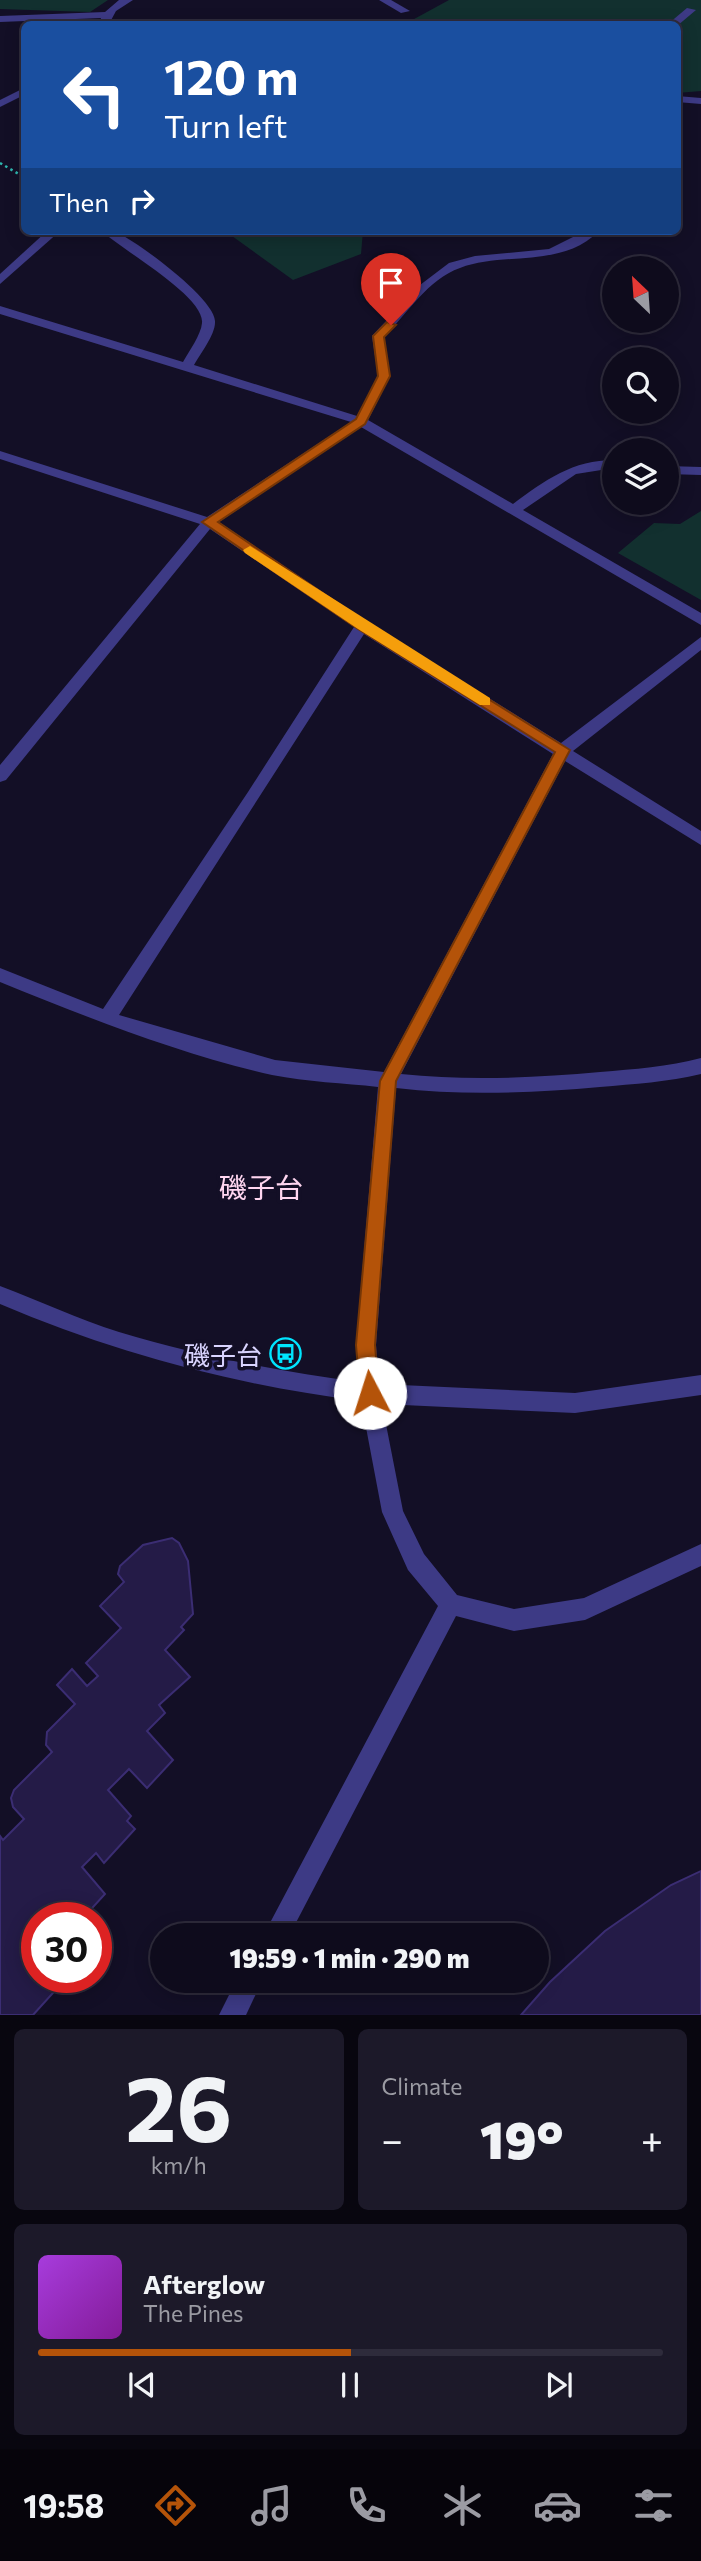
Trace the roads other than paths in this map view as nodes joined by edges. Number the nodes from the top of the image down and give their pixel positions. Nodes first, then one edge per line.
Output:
1 (128, 0) edge
2 (384, 0) edge
3 (405, 10) dead end
4 (691, 10) dead end
5 (0, 19) edge
6 (105, 20) edge
7 (677, 21) edge
8 (21, 93) edge
9 (681, 99) edge
10 (701, 101) edge
11 (0, 104) edge
12 (50, 235) edge
13 (113, 235) edge
14 (585, 235) edge
15 (0, 281) edge
16 (0, 310) edge
17 (187, 366) junction
18 (361, 421) junction
19 (0, 455) edge
20 (602, 464) edge
21 (679, 470) edge
22 (701, 471) edge
23 (512, 511) junction
24 (209, 522) junction
25 (701, 620) edge
26 (362, 626) junction
27 (701, 642) edge
28 (563, 750) junction
29 (0, 776) edge
30 (701, 839) edge
31 (0, 975) edge
32 (107, 1018) junction
33 (701, 1066) edge
34 (388, 1081) junction
35 (0, 1294) edge
36 (701, 1385) edge
37 (370, 1393) junction
38 (701, 1555) edge
39 (451, 1604) junction
40 (282, 1923) edge
41 (244, 1993) edge
42 (232, 2015) edge

1 - 6 street
2 - 3 street
4 - 7 street
5 - 6 street
8 - 11 street
9 - 10 street
12 - 15 street
13 - 17 street
14 - 18 street
16 - 17 street
17 - 18 street
18 - 23 street
18 - 24 street
19 - 24 street
20 - 23 street
21 - 22 street
23 - 25 street
24 - 26 street
24 - 29 street
26 - 28 street
26 - 32 street
27 - 28 street
28 - 30 street
28 - 34 street
31 - 32 street
32 - 34 street
33 - 34 street
34 - 37 street
35 - 37 street
36 - 37 street
37 - 39 street
38 - 39 street
39 - 40 street
41 - 42 street

